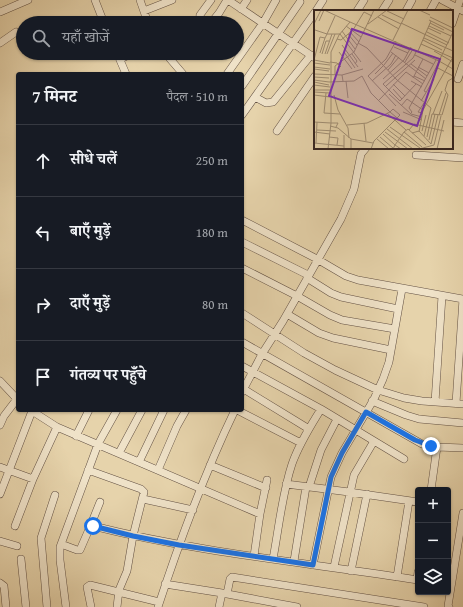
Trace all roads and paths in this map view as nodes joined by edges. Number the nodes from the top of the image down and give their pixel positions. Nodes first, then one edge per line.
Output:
1 (28, 0) edge
2 (95, 0) edge
3 (140, 0) edge
4 (172, 0) edge
5 (211, 0) edge
6 (227, 0) edge
7 (247, 0) edge
8 (276, 0) edge
9 (323, 0) edge
10 (364, 0) edge
11 (389, 0) edge
12 (412, 0) edge
13 (436, 0) edge
14 (442, 0) edge
15 (460, 0) edge
16 (18, 2) edge
17 (300, 2) dead end
18 (241, 9) junction
19 (316, 10) edge
20 (358, 10) edge
21 (383, 10) edge
22 (407, 10) edge
23 (431, 10) edge
24 (460, 10) edge
25 (144, 11) junction
26 (0, 12) edge
27 (314, 12) edge
28 (200, 15) dead end
29 (101, 16) edge
30 (146, 16) edge
31 (217, 16) edge
32 (453, 22) edge
33 (263, 23) junction
34 (16, 32) dead end
35 (279, 34) junction
36 (0, 43) edge
37 (293, 44) junction
38 (244, 50) edge
39 (313, 57) edge
40 (120, 60) edge
41 (171, 60) edge
42 (237, 60) edge
43 (463, 64) edge
44 (125, 72) edge
45 (181, 72) edge
46 (228, 72) edge
47 (314, 77) edge
48 (458, 78) edge
49 (244, 83) edge
50 (255, 97) junction
51 (244, 112) edge
52 (453, 122) edge
53 (463, 123) edge
54 (277, 131) dead end
55 (365, 149) edge
56 (416, 155) dead end
57 (463, 158) edge
58 (244, 221) edge
59 (244, 243) edge
60 (317, 259) junction
61 (244, 269) edge
62 (308, 276) junction
63 (402, 289) junction
64 (297, 296) junction
65 (442, 296) junction
66 (463, 299) edge
67 (398, 309) junction
68 (244, 314) edge
69 (287, 314) junction
70 (395, 330) junction
71 (275, 333) junction
72 (244, 343) edge
73 (391, 350) junction
74 (262, 354) junction
75 (244, 367) edge
76 (253, 372) junction
77 (0, 381) edge
78 (244, 388) edge
79 (378, 390) junction
80 (244, 391) edge
81 (16, 397) edge
82 (16, 401) edge
83 (372, 402) junction
84 (435, 402) junction
85 (459, 403) edge
86 (321, 409) junction
87 (31, 412) edge
88 (35, 412) edge
89 (88, 412) edge
90 (116, 412) edge
91 (141, 412) edge
92 (163, 412) edge
93 (185, 412) edge
94 (235, 412) edge
95 (240, 412) edge
96 (366, 412) junction
97 (337, 419) junction
98 (463, 423) edge
99 (0, 426) edge
100 (57, 427) junction
101 (309, 429) junction
102 (355, 430) junction
103 (76, 436) junction
104 (374, 441) junction
105 (301, 443) junction
106 (98, 444) junction
107 (437, 447) junction
108 (463, 448) edge
109 (119, 453) junction
110 (404, 459) dead end
111 (139, 462) junction
112 (210, 465) junction
113 (0, 467) edge
114 (10, 470) junction
115 (88, 470) junction
116 (158, 470) junction
117 (33, 479) junction
118 (286, 484) junction
119 (307, 487) junction
120 (431, 487) edge
121 (201, 488) junction
122 (328, 489) junction
123 (349, 492) junction
124 (0, 494) edge
125 (367, 494) junction
126 (55, 495) dead end
127 (143, 499) junction
128 (409, 501) junction
129 (100, 502) dead end
130 (415, 502) edge
131 (193, 510) junction
132 (463, 513) edge
133 (260, 514) junction
134 (15, 526) dead end
135 (90, 527) junction
136 (133, 536) junction
137 (0, 541) edge
138 (61, 544) junction
139 (179, 545) junction
140 (17, 546) dead end
141 (254, 556) junction
142 (21, 559) dead end
143 (273, 559) junction
144 (294, 561) junction
145 (313, 565) junction
146 (334, 568) junction
147 (352, 570) junction
148 (397, 577) junction
149 (451, 579) edge
150 (415, 580) edge
151 (0, 583) edge
152 (165, 584) junction
153 (119, 592) junction
154 (225, 593) junction
155 (449, 595) edge
156 (380, 599) junction
157 (158, 604) edge
158 (407, 605) edge
159 (6, 607) edge
160 (26, 607) edge
161 (47, 607) edge
162 (66, 607) edge
163 (91, 607) edge
164 (117, 607) edge
165 (219, 607) edge
166 (297, 607) edge
167 (378, 607) edge
168 (424, 607) edge
169 (448, 607) edge

1 - 16 street
2 - 29 street
3 - 25 street
4 - 25 street
5 - 28 street
6 - 18 street
6 - 31 street
7 - 18 street
8 - 33 street
9 - 19 street
10 - 20 street
11 - 21 street
12 - 22 street
13 - 23 street
14 - 24 street
15 - 24 street
16 - 26 street
17 - 35 street
18 - 33 street
24 - 32 street
25 - 30 street
27 - 37 street
33 - 35 street
33 - 38 street
34 - 36 street
35 - 37 street
35 - 49 street
37 - 39 street
37 - 50 street
39 - 50 street
40 - 44 street
41 - 45 street
42 - 46 street
43 - 48 street
47 - 54 street
50 - 51 street
52 - 53 street
55 - 60 street
56 - 57 street
58 - 60 street
59 - 62 street
60 - 62 street
60 - 63 street
61 - 64 street
62 - 64 street
62 - 67 street
63 - 65 street
63 - 67 street
64 - 69 street
64 - 70 street
65 - 66 street
65 - 84 street
66 - 85 street
67 - 70 street
68 - 71 street
69 - 71 street
69 - 73 street
70 - 73 street
71 - 74 street
71 - 79 street
72 - 74 street
73 - 79 street
74 - 76 street
74 - 96 street
75 - 76 street
76 - 78 street
76 - 86 street
77 - 81 street
79 - 83 street
79 - 84 street
80 - 101 street
82 - 99 street
83 - 96 street
83 - 98 street
84 - 85 street
86 - 97 street
86 - 101 street
87 - 114 street
88 - 100 street
89 - 103 street
90 - 106 street
91 - 109 street
92 - 111 street
93 - 116 street
94 - 112 street
95 - 105 street
96 - 102 street
96 - 107 street
97 - 102 street
97 - 119 street
100 - 103 street
100 - 117 street
101 - 105 street
102 - 104 street
102 - 122 street
103 - 106 street
104 - 110 street
104 - 123 street
105 - 118 street
106 - 109 street
106 - 115 street
107 - 108 street
107 - 120 street
109 - 111 street
111 - 116 street
112 - 121 street
112 - 133 street
113 - 114 street
114 - 117 street
114 - 124 street
115 - 127 street
115 - 138 street
116 - 121 street
117 - 134 street
118 - 119 street
118 - 143 street
119 - 122 street
119 - 144 street
121 - 131 street
121 - 133 street
122 - 123 street
122 - 145 street
123 - 125 street
123 - 146 street
125 - 128 street
125 - 147 street
126 - 161 street
127 - 131 street
127 - 136 street
128 - 130 street
128 - 148 street
129 - 135 street
131 - 139 street
132 - 149 street
133 - 141 street
135 - 136 street
135 - 138 street
136 - 139 street
136 - 153 street
137 - 140 street
138 - 162 street
139 - 141 street
139 - 152 street
141 - 143 street
142 - 160 street
143 - 144 street
144 - 145 street
145 - 146 street
146 - 147 street
147 - 148 street
148 - 150 street
151 - 159 street
152 - 154 street
152 - 157 street
153 - 157 street
153 - 163 street
153 - 164 street
154 - 156 street
154 - 165 street
154 - 166 street
155 - 169 street
156 - 158 street
156 - 167 street
158 - 168 street

